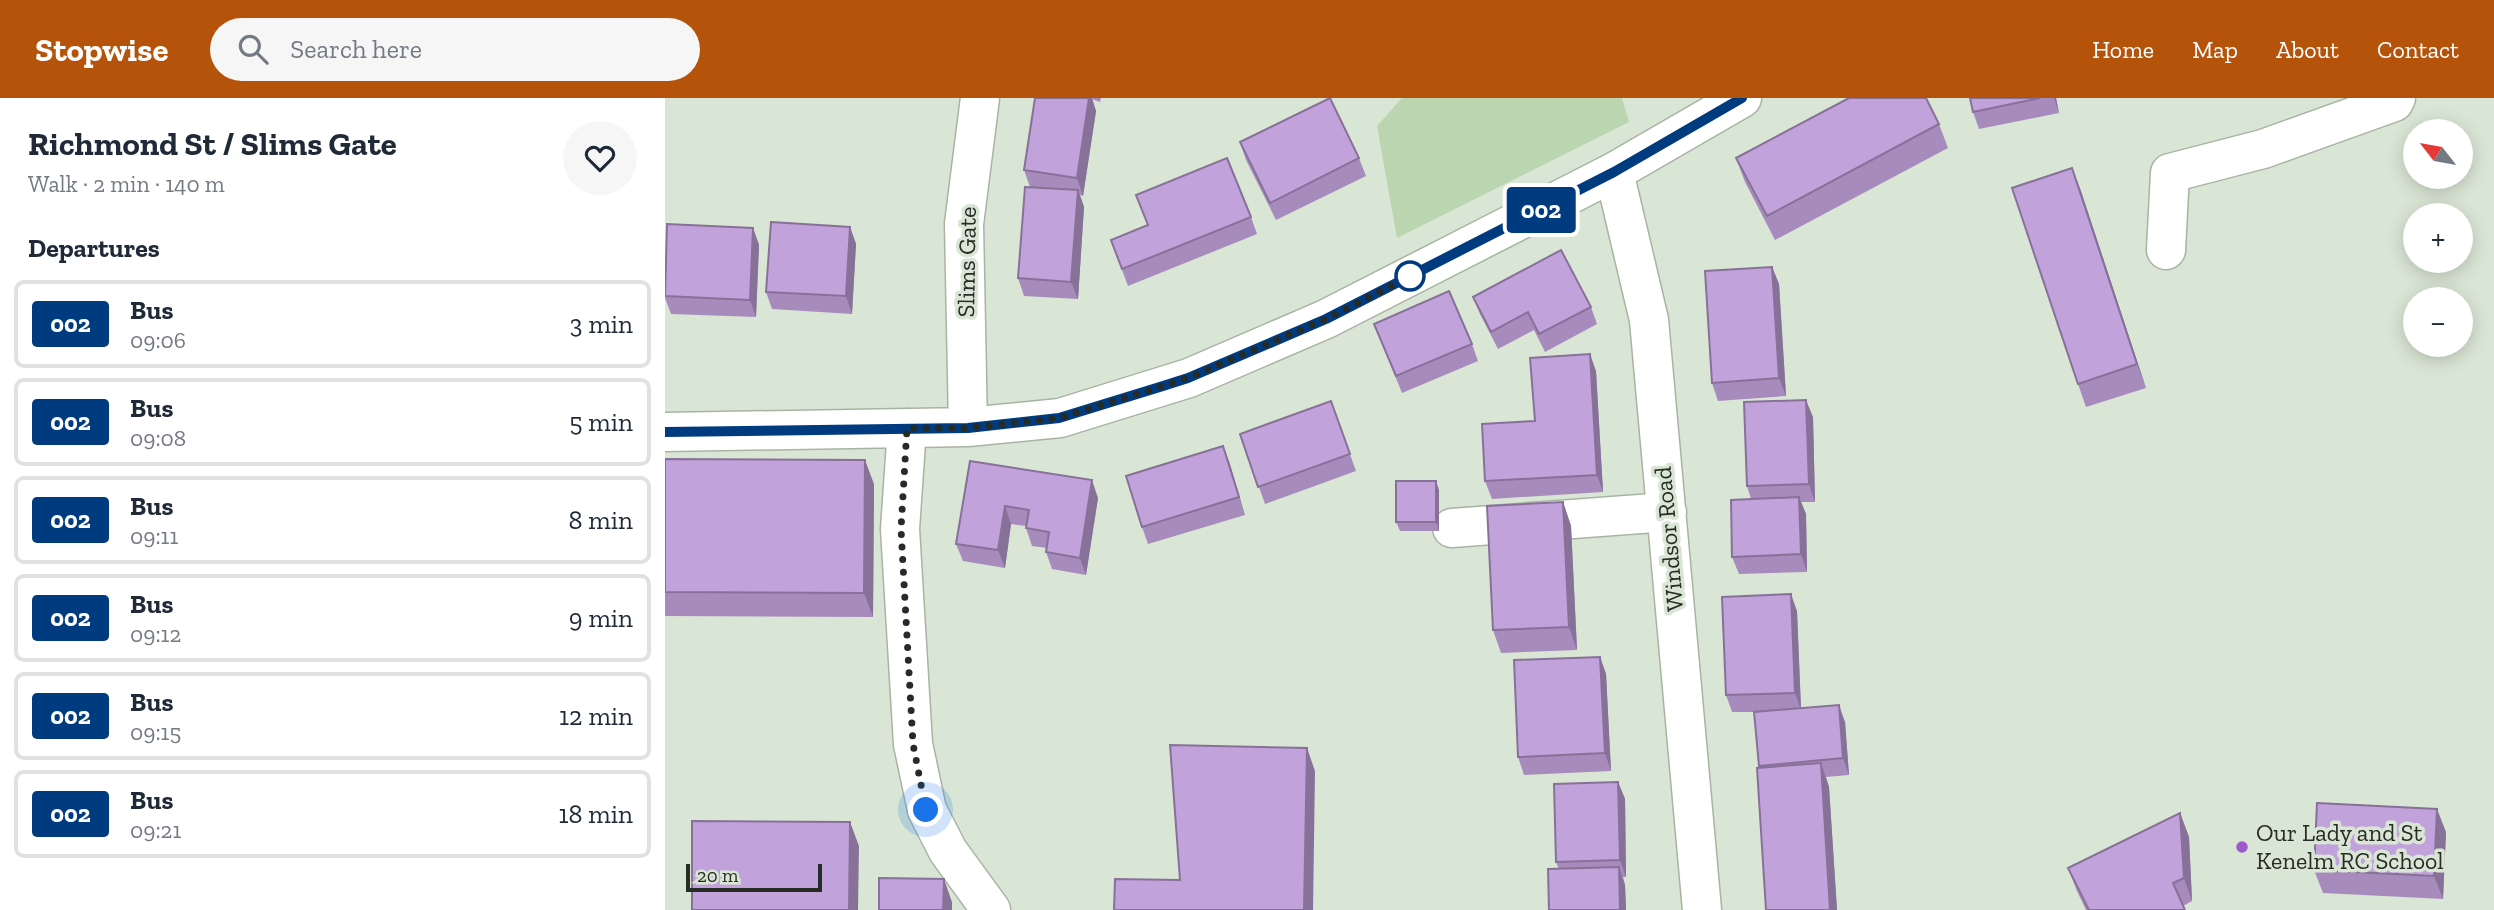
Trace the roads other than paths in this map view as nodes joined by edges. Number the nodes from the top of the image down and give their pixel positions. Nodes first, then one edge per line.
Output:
1 (980, 98) edge
2 (1742, 98) edge
3 (2396, 98) edge
4 (1614, 172) junction
5 (2166, 250) dead end
6 (907, 428) junction
7 (968, 428) junction
8 (665, 432) edge
9 (1667, 512) junction
10 (1452, 528) dead end
11 (991, 910) edge
12 (1702, 910) edge

1 - 7 street, Slims Gate
2 - 4 street
3 - 5 street
4 - 7 street
4 - 9 street, Windsor Road
6 - 7 street
6 - 8 street
6 - 11 street
9 - 10 street
9 - 12 street, Windsor Road

